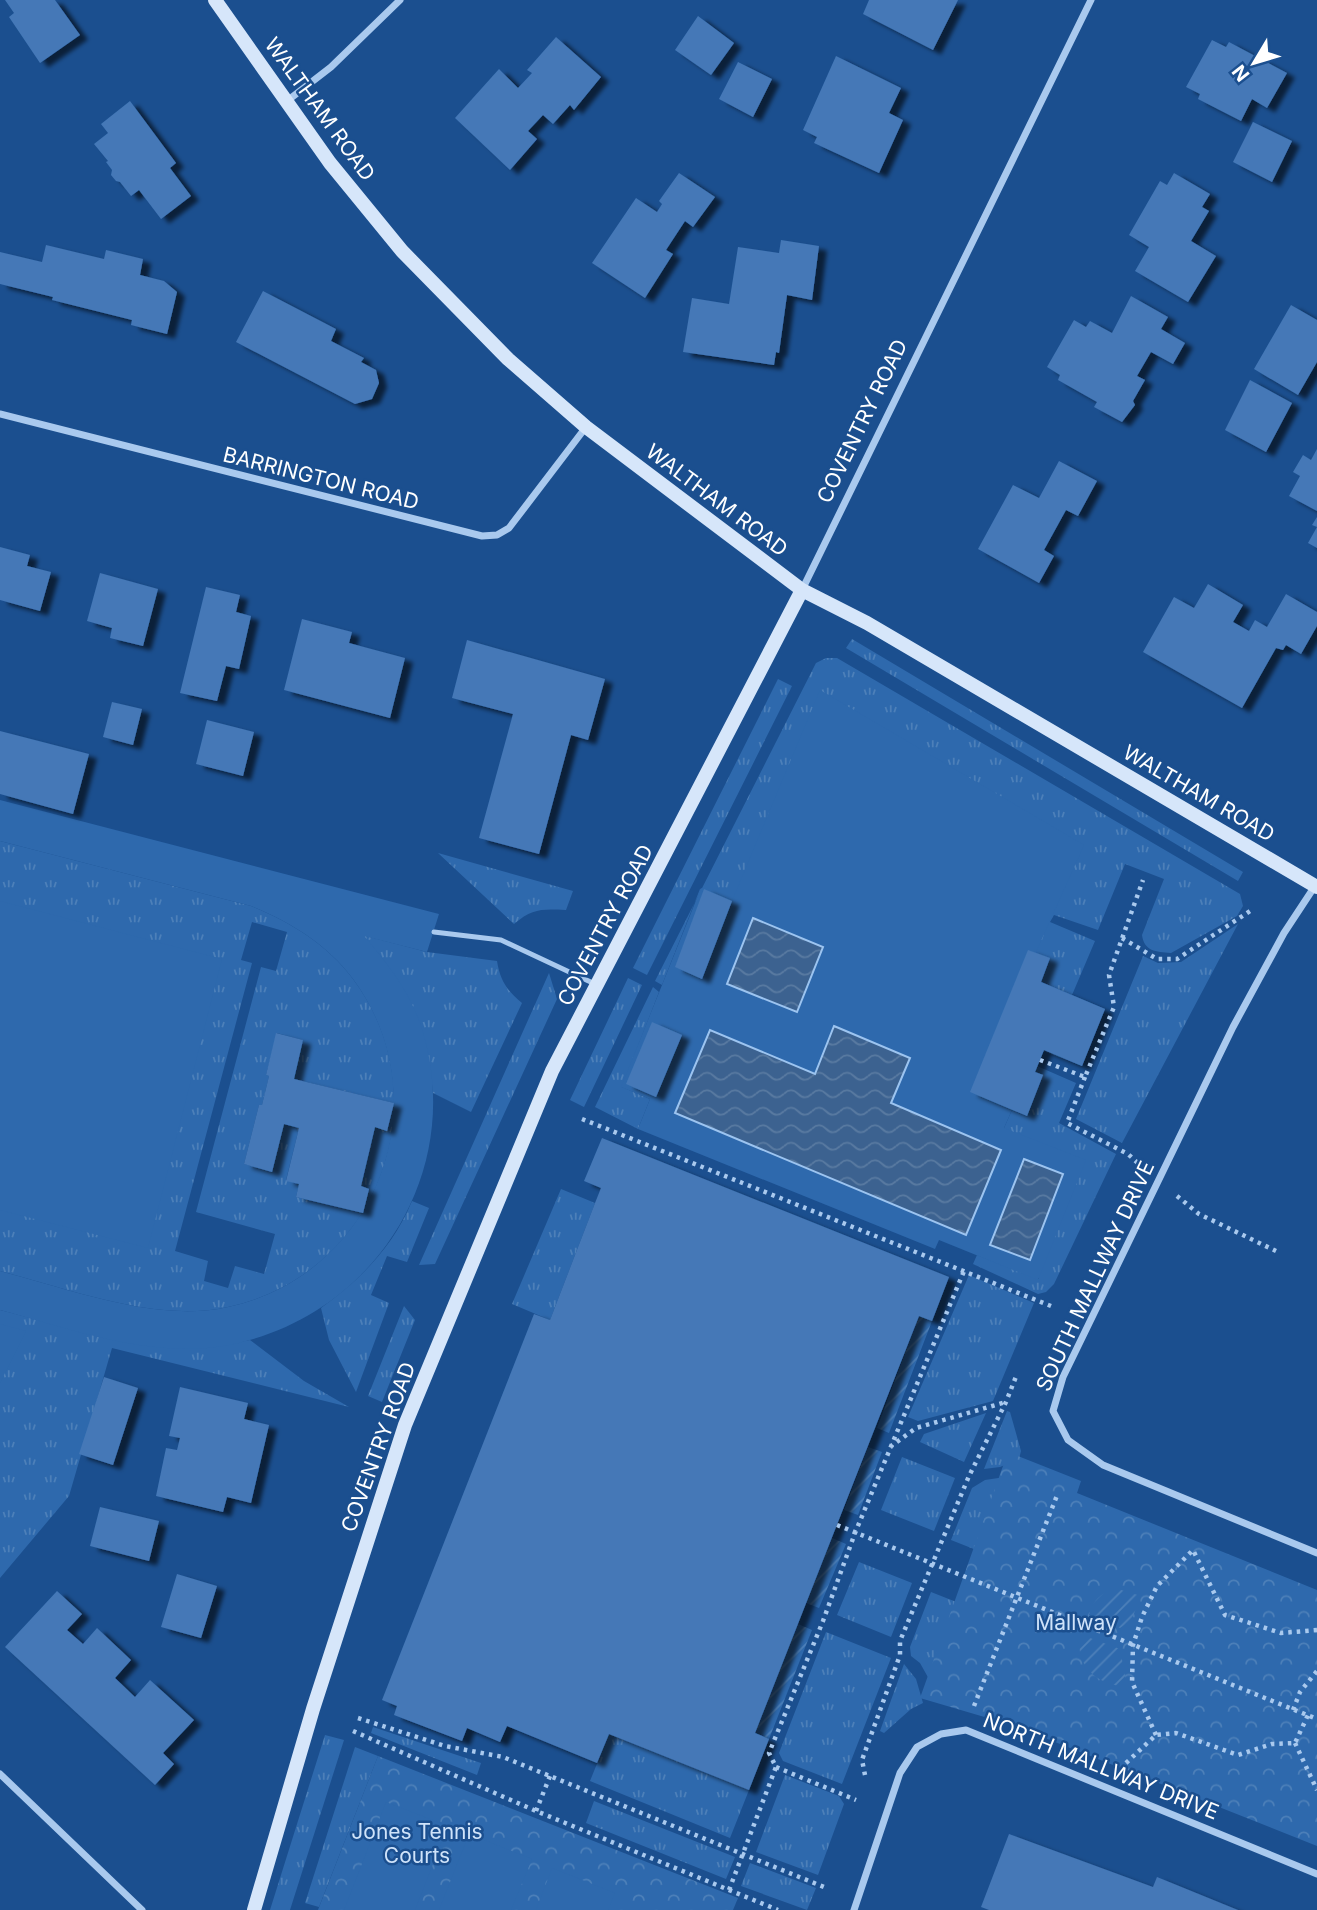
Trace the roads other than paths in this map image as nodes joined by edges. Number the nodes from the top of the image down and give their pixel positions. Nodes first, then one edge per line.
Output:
1 (215, 0) edge
2 (400, 0) edge
3 (1091, 0) edge
4 (287, 101) junction
5 (0, 414) edge
6 (586, 427) junction
7 (802, 590) junction
8 (1316, 885) edge
9 (434, 932) dead end
10 (598, 985) junction
11 (1317, 1553) edge
12 (0, 1774) edge
13 (1317, 1874) edge
14 (142, 1910) edge
15 (254, 1910) edge
16 (855, 1910) edge

1 - 4 street, WALTHAM ROAD
2 - 4 street
3 - 7 street, COVENTRY ROAD
4 - 6 street, WALTHAM ROAD
5 - 6 street, BARRINGTON ROAD
6 - 7 street, WALTHAM ROAD
7 - 8 street, WALTHAM ROAD
7 - 10 street, COVENTRY ROAD
8 - 11 street, SOUTH MALLWAY DRIVE
9 - 10 lane
10 - 15 street, COVENTRY ROAD
12 - 14 street
13 - 16 street, NORTH MALLWAY DRIVE

